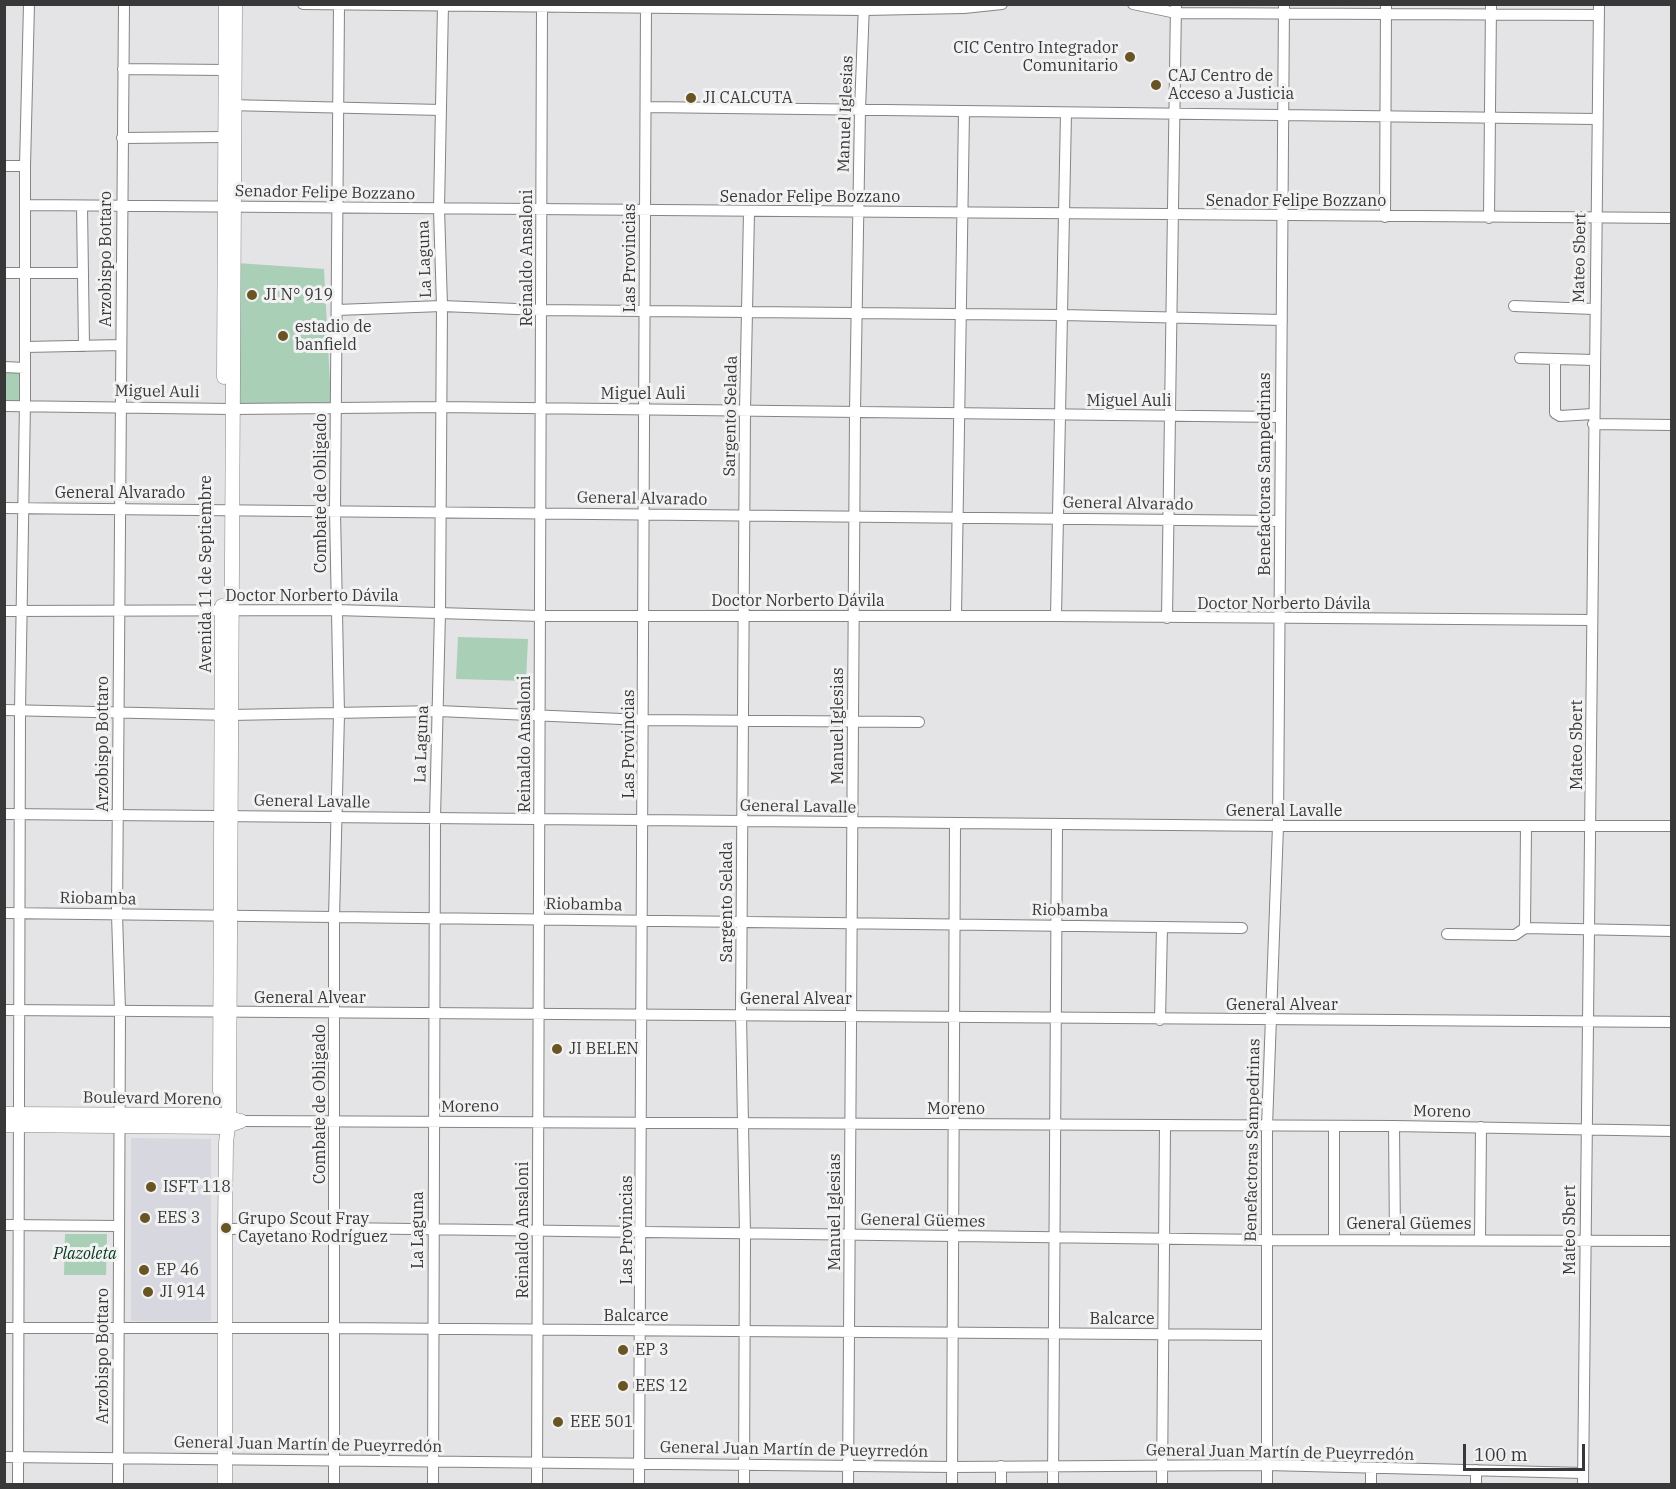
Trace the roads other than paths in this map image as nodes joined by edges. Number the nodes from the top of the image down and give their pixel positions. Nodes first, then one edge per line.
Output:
1 (29, 4) edge
2 (124, 4) edge
3 (226, 4) edge
4 (236, 4) edge
5 (303, 4) edge
6 (1002, 4) edge
7 (1133, 4) edge
8 (339, 5) edge
9 (443, 6) edge
10 (542, 7) edge
11 (646, 7) edge
12 (713, 7) edge
13 (733, 7) edge
14 (793, 7) edge
15 (864, 7) edge
16 (965, 7) edge
17 (1176, 9) edge
18 (1284, 9) edge
19 (1386, 9) edge
20 (1491, 10) edge
21 (1599, 10) edge
22 (123, 69) junction
23 (225, 70) junction
24 (231, 105) junction
25 (340, 107) junction
26 (646, 107) junction
27 (441, 110) junction
28 (860, 110) junction
29 (964, 112) junction
30 (1066, 113) junction
31 (1175, 115) junction
32 (1283, 116) junction
33 (1386, 117) junction
34 (1490, 118) junction
35 (1596, 119) junction
36 (225, 137) junction
37 (123, 138) junction
38 (4, 166) edge
39 (25, 166) junction
40 (26, 205) junction
41 (82, 206) junction
42 (121, 206) junction
43 (230, 206) junction
44 (338, 208) junction
45 (439, 209) junction
46 (542, 209) junction
47 (645, 210) junction
48 (749, 212) junction
49 (858, 212) junction
50 (963, 213) junction
51 (1064, 214) junction
52 (1174, 215) junction
53 (1282, 216) junction
54 (1385, 217) junction
55 (1489, 218) junction
56 (1671, 218) edge
57 (1595, 219) junction
58 (4, 273) edge
59 (25, 273) junction
60 (82, 273) junction
61 (442, 306) junction
62 (1514, 306) dead end
63 (1594, 309) junction
64 (337, 310) junction
65 (541, 310) junction
66 (645, 310) junction
67 (749, 312) junction
68 (856, 315) junction
69 (961, 315) junction
70 (1062, 315) junction
71 (1172, 318) junction
72 (1282, 320) junction
73 (121, 345) junction
74 (84, 346) junction
75 (25, 347) junction
76 (1520, 358) dead end
77 (1555, 359) junction
78 (1594, 360) junction
79 (4, 367) edge
80 (25, 368) junction
81 (4, 406) edge
82 (123, 406) junction
83 (25, 407) junction
84 (440, 407) junction
85 (336, 408) junction
86 (228, 409) junction
87 (541, 409) junction
88 (644, 409) junction
89 (745, 410) junction
90 (855, 412) junction
91 (959, 415) junction
92 (1060, 416) junction
93 (1171, 416) junction
94 (1281, 417) junction
95 (1593, 419) junction
96 (1671, 424) edge
97 (119, 507) junction
98 (4, 508) edge
99 (22, 508) junction
100 (227, 508) junction
101 (335, 511) junction
102 (439, 511) junction
103 (541, 512) junction
104 (644, 515) junction
105 (744, 515) junction
106 (855, 515) junction
107 (958, 517) junction
108 (1058, 518) junction
109 (1170, 519) junction
110 (1280, 521) junction
111 (227, 610) junction
112 (336, 610) junction
113 (4, 611) edge
114 (21, 611) junction
115 (119, 611) junction
116 (440, 612) junction
117 (540, 616) junction
118 (644, 616) junction
119 (743, 616) junction
120 (956, 616) junction
121 (1056, 616) junction
122 (853, 617) junction
123 (1167, 618) junction
124 (1279, 620) junction
125 (1591, 620) junction
126 (4, 710) edge
127 (20, 710) junction
128 (438, 711) junction
129 (118, 713) junction
130 (339, 714) junction
131 (227, 715) junction
132 (540, 717) junction
133 (644, 720) junction
134 (743, 720) junction
135 (853, 722) junction
136 (919, 722) dead end
137 (4, 814) edge
138 (21, 814) junction
139 (118, 815) junction
140 (226, 816) junction
141 (336, 817) junction
142 (435, 818) junction
143 (540, 819) junction
144 (644, 820) junction
145 (742, 821) junction
146 (852, 822) junction
147 (955, 823) junction
148 (1057, 824) junction
149 (1592, 825) junction
150 (1278, 826) junction
151 (1671, 826) edge
152 (1526, 827) junction
153 (4, 913) edge
154 (20, 913) junction
155 (117, 914) junction
156 (226, 917) junction
157 (334, 918) junction
158 (434, 918) junction
159 (539, 919) junction
160 (643, 921) junction
161 (742, 922) junction
162 (852, 923) junction
163 (954, 925) junction
164 (1056, 926) junction
165 (1162, 927) junction
166 (1242, 928) dead end
167 (1525, 928) junction
168 (1588, 929) junction
169 (1671, 931) edge
170 (1447, 934) dead end
171 (4, 1010) edge
172 (18, 1010) junction
173 (120, 1011) junction
174 (225, 1012) junction
175 (335, 1012) junction
176 (741, 1014) junction
177 (434, 1015) junction
178 (539, 1015) junction
179 (851, 1015) junction
180 (643, 1016) junction
181 (954, 1016) junction
182 (1055, 1018) junction
183 (1270, 1019) junction
184 (1160, 1020) junction
185 (1587, 1021) junction
186 (1671, 1022) edge
187 (14, 1117) edge
188 (118, 1120) junction
189 (228, 1121) junction
190 (538, 1121) junction
191 (336, 1122) junction
192 (434, 1122) junction
193 (643, 1122) junction
194 (743, 1123) junction
195 (850, 1123) junction
196 (954, 1124) junction
197 (4, 1125) edge
198 (1054, 1125) junction
199 (1165, 1126) junction
200 (1267, 1126) junction
201 (1394, 1126) junction
202 (1334, 1127) junction
203 (1481, 1128) junction
204 (1586, 1129) junction
205 (1671, 1131) edge
206 (4, 1225) edge
207 (20, 1225) junction
208 (118, 1226) junction
209 (335, 1228) junction
210 (225, 1229) junction
211 (433, 1231) junction
212 (538, 1232) junction
213 (642, 1233) junction
214 (745, 1234) junction
215 (850, 1235) junction
216 (953, 1236) junction
217 (1053, 1238) junction
218 (1164, 1238) junction
219 (1395, 1239) junction
220 (1480, 1239) junction
221 (1585, 1239) junction
222 (1267, 1240) junction
223 (1334, 1240) junction
224 (1671, 1241) edge
225 (4, 1328) edge
226 (18, 1328) junction
227 (118, 1328) junction
228 (334, 1328) junction
229 (225, 1329) junction
230 (433, 1330) junction
231 (538, 1331) junction
232 (642, 1332) junction
233 (745, 1332) junction
234 (849, 1333) junction
235 (953, 1333) junction
236 (1053, 1334) junction
237 (1162, 1334) junction
238 (1267, 1335) junction
239 (4, 1456) edge
240 (19, 1456) junction
241 (118, 1457) junction
242 (226, 1460) junction
243 (334, 1460) junction
244 (434, 1461) junction
245 (639, 1462) junction
246 (537, 1464) junction
247 (744, 1464) junction
248 (849, 1465) junction
249 (1267, 1465) junction
250 (1001, 1466) junction
251 (1053, 1466) junction
252 (1162, 1466) junction
253 (952, 1467) junction
254 (1371, 1468) junction
255 (1476, 1470) junction
256 (1583, 1473) junction
257 (18, 1485) edge
258 (118, 1485) edge
259 (225, 1485) edge
260 (334, 1485) edge
261 (433, 1485) edge
262 (537, 1485) edge
263 (639, 1485) edge
264 (744, 1485) edge
265 (849, 1485) edge
266 (952, 1485) edge
267 (1001, 1485) edge
268 (1053, 1485) edge
269 (1162, 1485) edge
270 (1267, 1485) edge
271 (1371, 1485) edge
272 (1476, 1485) edge
273 (1583, 1485) edge

1 - 39 street
2 - 22 street, Arzobispo Bottaro
3 - 23 main road, Avenida 11 de Septiembre
4 - 24 main road, Avenida 11 de Septiembre
5 - 8 street
6 - 16 street
7 - 17 street
8 - 9 street
8 - 25 street, Combate de Obligado
9 - 10 street
9 - 27 street, La Laguna
10 - 11 street
10 - 46 street, Reinaldo Ansaloni
11 - 12 street
11 - 26 street, Las Provincias
12 - 13 street
13 - 14 street
14 - 15 street
15 - 16 street
15 - 28 street, Manuel Iglesias
17 - 18 street
17 - 31 street
18 - 19 street
18 - 32 street, Benefactoras Sampedrinas
19 - 20 street
19 - 33 street
20 - 21 street
20 - 34 street
21 - 35 street, Mateo Sbert
22 - 23 street
22 - 37 street, Arzobispo Bottaro
23 - 24 main road, Avenida 11 de Septiembre
24 - 25 street
24 - 36 main road, Avenida 11 de Septiembre
24 - 43 main road, Avenida 11 de Septiembre
25 - 27 street
25 - 44 street, Combate de Obligado
26 - 28 street
26 - 47 street, Las Provincias
27 - 45 street, La Laguna
28 - 29 street
28 - 49 street, Manuel Iglesias
29 - 30 street
29 - 50 street
30 - 31 street
30 - 51 street
31 - 32 street
31 - 52 street
32 - 33 street
32 - 53 street, Benefactoras Sampedrinas
33 - 34 street
33 - 54 street
34 - 35 street
34 - 55 street
35 - 57 street, Mateo Sbert
36 - 37 street
36 - 43 main road, Avenida 11 de Septiembre
37 - 42 street, Arzobispo Bottaro
38 - 39 street
39 - 40 street
40 - 41 street, Senador Felipe Bozzano
40 - 59 street
41 - 42 street, Senador Felipe Bozzano
41 - 60 street
42 - 43 street, Senador Felipe Bozzano
42 - 73 street, Arzobispo Bottaro
43 - 44 street, Senador Felipe Bozzano
43 - 86 main road, Avenida 11 de Septiembre
44 - 45 street, Senador Felipe Bozzano
44 - 64 street, Combate de Obligado
45 - 46 street, Senador Felipe Bozzano
45 - 61 street, La Laguna
46 - 47 street, Senador Felipe Bozzano
46 - 65 street, Reinaldo Ansaloni
47 - 48 street, Senador Felipe Bozzano
47 - 66 street, Las Provincias
48 - 49 street, Senador Felipe Bozzano
48 - 67 street, Sargento Selada
49 - 50 street, Senador Felipe Bozzano
49 - 68 street, Manuel Iglesias
50 - 51 street, Senador Felipe Bozzano
50 - 69 street
51 - 52 street, Senador Felipe Bozzano
51 - 70 street
52 - 53 street, Senador Felipe Bozzano
52 - 71 street
53 - 54 street, Senador Felipe Bozzano
53 - 72 street, Benefactoras Sampedrinas
54 - 55 street, Senador Felipe Bozzano
55 - 57 street, Senador Felipe Bozzano
56 - 57 street, Senador Felipe Bozzano
57 - 63 street, Mateo Sbert
58 - 59 street
59 - 60 street
59 - 75 street
60 - 74 street
61 - 64 street
61 - 65 street
61 - 84 street, La Laguna
62 - 63 street
63 - 78 street, Mateo Sbert
64 - 85 street, Combate de Obligado
65 - 66 street
65 - 87 street, Reinaldo Ansaloni
66 - 67 street
66 - 88 street, Las Provincias
67 - 68 street
67 - 89 street, Sargento Selada
68 - 69 street
68 - 90 street, Manuel Iglesias
69 - 70 street
69 - 91 street
70 - 71 street
70 - 92 street
71 - 72 street
71 - 93 street
72 - 94 street, Benefactoras Sampedrinas
73 - 74 street
73 - 82 street, Arzobispo Bottaro
74 - 75 street
75 - 80 street
76 - 77 street
77 - 78 street
77 - 95 street
78 - 95 street, Mateo Sbert
79 - 80 street
80 - 83 street
81 - 83 street, Miguel Auli
82 - 83 street, Miguel Auli
82 - 86 street, Miguel Auli
82 - 97 street, Arzobispo Bottaro
83 - 99 street
84 - 85 street, Miguel Auli
84 - 87 street, Miguel Auli
84 - 102 street, La Laguna
85 - 86 street, Miguel Auli
85 - 101 street, Combate de Obligado
86 - 100 main road, Avenida 11 de Septiembre
87 - 88 street, Miguel Auli
87 - 103 street, Reinaldo Ansaloni
88 - 89 street, Miguel Auli
88 - 104 street, Las Provincias
89 - 90 street, Miguel Auli
89 - 105 street, Sargento Selada
90 - 91 street, Miguel Auli
90 - 106 street, Manuel Iglesias
91 - 92 street, Miguel Auli
91 - 107 street
92 - 93 street, Miguel Auli
92 - 108 street
93 - 94 street, Miguel Auli
93 - 109 street
94 - 110 street, Benefactoras Sampedrinas
95 - 96 street
95 - 125 street, Mateo Sbert
97 - 99 street, General Alvarado
97 - 100 street, General Alvarado
97 - 115 street, Arzobispo Bottaro
98 - 99 street, General Alvarado
99 - 114 street
100 - 101 street, General Alvarado
100 - 111 main road, Avenida 11 de Septiembre
101 - 102 street, General Alvarado
101 - 112 street, Combate de Obligado
102 - 103 street, General Alvarado
102 - 116 street, La Laguna
103 - 104 street, General Alvarado
103 - 117 street, Reinaldo Ansaloni
104 - 105 street, General Alvarado
104 - 118 street, Las Provincias
105 - 106 street, General Alvarado
105 - 119 street, Sargento Selada
106 - 107 street, General Alvarado
106 - 122 street, Manuel Iglesias
107 - 108 street, General Alvarado
107 - 120 street
108 - 109 street, General Alvarado
108 - 121 street
109 - 110 street, General Alvarado
109 - 123 street
110 - 124 street, Benefactoras Sampedrinas
111 - 112 street, Doctor Norberto Dávila
111 - 115 street, Doctor Norberto Dávila
111 - 131 main road, Avenida 11 de Septiembre
112 - 116 street, Doctor Norberto Dávila
112 - 130 street, Combate de Obligado
113 - 114 street, Doctor Norberto Dávila
114 - 115 street, Doctor Norberto Dávila
114 - 127 street
115 - 129 street, Arzobispo Bottaro
116 - 117 street, Doctor Norberto Dávila
116 - 128 street, La Laguna
117 - 118 street, Doctor Norberto Dávila
117 - 132 street, Reinaldo Ansaloni
118 - 119 street, Doctor Norberto Dávila
118 - 133 street, Las Provincias
119 - 122 street, Doctor Norberto Dávila
119 - 134 street, Sargento Selada
120 - 121 street, Doctor Norberto Dávila
120 - 122 street, Doctor Norberto Dávila
121 - 123 street, Doctor Norberto Dávila
122 - 135 street, Manuel Iglesias
123 - 124 street, Doctor Norberto Dávila
124 - 125 street, Doctor Norberto Dávila
124 - 150 street, Benefactoras Sampedrinas
125 - 149 street, Mateo Sbert
126 - 127 street
127 - 129 street
127 - 138 street
128 - 130 street
128 - 132 street
128 - 142 street, La Laguna
129 - 131 street
129 - 139 street, Arzobispo Bottaro
130 - 131 street
130 - 141 street, Combate de Obligado
131 - 140 main road, Avenida 11 de Septiembre
132 - 133 street
132 - 143 street, Reinaldo Ansaloni
133 - 134 street
133 - 144 street, Las Provincias
134 - 135 street
134 - 145 street, Sargento Selada
135 - 136 street
135 - 146 street, Manuel Iglesias
137 - 138 street, General Lavalle
138 - 139 street, General Lavalle
138 - 154 street
139 - 140 street, General Lavalle
139 - 155 street, Arzobispo Bottaro
140 - 141 street, General Lavalle
140 - 156 main road, Avenida 11 de Septiembre
141 - 142 street, General Lavalle
141 - 157 street, Combate de Obligado
142 - 143 street, General Lavalle
142 - 158 street, La Laguna
143 - 144 street, General Lavalle
143 - 159 street, Reinaldo Ansaloni
144 - 145 street, General Lavalle
144 - 160 street, Las Provincias
145 - 146 street, General Lavalle
145 - 161 street, Sargento Selada
146 - 147 street, General Lavalle
146 - 162 street, Manuel Iglesias
147 - 148 street, General Lavalle
147 - 163 street
148 - 150 street, General Lavalle
148 - 164 street
149 - 151 street, General Lavalle
149 - 152 street, General Lavalle
149 - 168 street, Mateo Sbert
150 - 152 street, General Lavalle
150 - 183 street, Benefactoras Sampedrinas
152 - 167 street
153 - 154 street, Riobamba
154 - 155 street, Riobamba
154 - 172 street
155 - 156 street, Riobamba
155 - 173 street, Arzobispo Bottaro
156 - 157 street, Riobamba
156 - 174 main road, Avenida 11 de Septiembre
157 - 158 street, Riobamba
157 - 175 street, Combate de Obligado
158 - 159 street, Riobamba
158 - 177 street, La Laguna
159 - 160 street, Riobamba
159 - 178 street, Reinaldo Ansaloni
160 - 161 street, Riobamba
160 - 180 street, Las Provincias
161 - 162 street, Riobamba
161 - 176 street, Sargento Selada
162 - 163 street, Riobamba
162 - 179 street, Manuel Iglesias
163 - 164 street, Riobamba
163 - 181 street
164 - 165 street, Riobamba
164 - 182 street
165 - 166 street, Riobamba
165 - 184 street
167 - 168 street
167 - 170 street
168 - 169 street
168 - 185 street, Mateo Sbert
171 - 172 street, General Alvear
172 - 173 street, General Alvear
172 - 187 street
173 - 174 street, General Alvear
173 - 188 street, Arzobispo Bottaro
174 - 175 street, General Alvear
174 - 189 main road, Avenida 11 de Septiembre
175 - 177 street, General Alvear
175 - 191 street, Combate de Obligado
176 - 179 street, General Alvear
176 - 180 street, General Alvear
176 - 194 street, Sargento Selada
177 - 178 street, General Alvear
177 - 192 street, La Laguna
178 - 180 street, General Alvear
178 - 190 street, Reinaldo Ansaloni
179 - 181 street, General Alvear
179 - 195 street, Manuel Iglesias
180 - 193 street, Las Provincias
181 - 182 street, General Alvear
181 - 196 street
182 - 184 street, General Alvear
182 - 198 street
183 - 184 street, General Alvear
183 - 185 street, General Alvear
183 - 200 street, Benefactoras Sampedrinas
185 - 186 street, General Alvear
185 - 204 street, Mateo Sbert
187 - 188 main road, Boulevard Moreno
187 - 197 main road, Boulevard Moreno
187 - 207 street
188 - 189 main road, Boulevard Moreno
188 - 208 street, Arzobispo Bottaro
189 - 191 street, Moreno
189 - 210 main road, Avenida 11 de Septiembre
190 - 192 street, Moreno
190 - 193 street, Moreno
190 - 212 street, Reinaldo Ansaloni
191 - 192 street, Moreno
191 - 209 street, Combate de Obligado
192 - 211 street, La Laguna
193 - 194 street, Moreno
193 - 213 street, Las Provincias
194 - 195 street, Moreno
194 - 214 street, Sargento Selada
195 - 196 street, Moreno
195 - 215 street, Manuel Iglesias
196 - 198 street, Moreno
196 - 216 street
198 - 199 street, Moreno
198 - 217 street
199 - 200 street, Moreno
199 - 218 street
200 - 202 street, Moreno
200 - 222 street, Benefactoras Sampedrinas
201 - 202 street, Moreno
201 - 203 street, Moreno
201 - 219 street
202 - 223 street
203 - 204 street, Moreno
203 - 220 street
204 - 205 street, Moreno
204 - 221 street, Mateo Sbert
206 - 207 street
207 - 208 street
207 - 226 street
208 - 227 street, Arzobispo Bottaro
209 - 210 street, General Güemes
209 - 211 street, General Güemes
209 - 228 street, Combate de Obligado
210 - 229 main road, Avenida 11 de Septiembre
211 - 212 street, General Güemes
211 - 230 street, La Laguna
212 - 213 street, General Güemes
212 - 231 street, Reinaldo Ansaloni
213 - 214 street, General Güemes
213 - 232 street, Las Provincias
214 - 215 street, General Güemes
214 - 233 street, Sargento Selada
215 - 216 street, General Güemes
215 - 234 street, Manuel Iglesias
216 - 217 street, General Güemes
216 - 235 street
217 - 218 street, General Güemes
217 - 236 street
218 - 222 street, General Güemes
218 - 237 street
219 - 220 street, General Güemes
219 - 223 street, General Güemes
220 - 221 street, General Güemes
221 - 224 street, General Güemes
221 - 256 street, Mateo Sbert
222 - 223 street, General Güemes
222 - 238 street, Benefactoras Sampedrinas
225 - 226 street, Balcarce
226 - 227 street, Balcarce
226 - 240 street
227 - 229 street, Balcarce
227 - 241 street, Arzobispo Bottaro
228 - 229 street, Balcarce
228 - 230 street, Balcarce
228 - 243 street, Combate de Obligado
229 - 242 main road, Avenida 11 de Septiembre
230 - 231 street, Balcarce
230 - 244 street, La Laguna
231 - 232 street, Balcarce
231 - 246 street, Reinaldo Ansaloni
232 - 233 street, Balcarce
232 - 245 street, Las Provincias
233 - 234 street, Balcarce
233 - 247 street, Sargento Selada
234 - 235 street, Balcarce
234 - 248 street, Manuel Iglesias
235 - 236 street, Balcarce
235 - 253 street
236 - 237 street, Balcarce
236 - 251 street
237 - 238 street, Balcarce
237 - 252 street
238 - 249 street, Benefactoras Sampedrinas
239 - 240 street, General Juan Martín de Pueyrredón
240 - 241 street, General Juan Martín de Pueyrredón
240 - 257 street
241 - 242 street, General Juan Martín de Pueyrredón
241 - 258 street, Arzobispo Bottaro
242 - 243 street, General Juan Martín de Pueyrredón
242 - 259 main road, Avenida 11 de Septiembre
243 - 244 street, General Juan Martín de Pueyrredón
243 - 260 street, Combate de Obligado
244 - 246 street, General Juan Martín de Pueyrredón
244 - 261 street, La Laguna
245 - 246 street, General Juan Martín de Pueyrredón
245 - 247 street, General Juan Martín de Pueyrredón
245 - 263 street, Las Provincias
246 - 262 street, Reinaldo Ansaloni
247 - 248 street, General Juan Martín de Pueyrredón
247 - 264 street, Sargento Selada
248 - 253 street, General Juan Martín de Pueyrredón
248 - 265 street, Manuel Iglesias
249 - 252 street, General Juan Martín de Pueyrredón
249 - 254 street, General Juan Martín de Pueyrredón
249 - 270 street, Benefactoras Sampedrinas
250 - 251 street, General Juan Martín de Pueyrredón
250 - 253 street, General Juan Martín de Pueyrredón
250 - 267 street
251 - 252 street, General Juan Martín de Pueyrredón
251 - 268 street
252 - 269 street
253 - 266 street
254 - 255 street, General Juan Martín de Pueyrredón
254 - 271 street
255 - 256 street, General Juan Martín de Pueyrredón
255 - 272 street
256 - 273 street, Mateo Sbert

